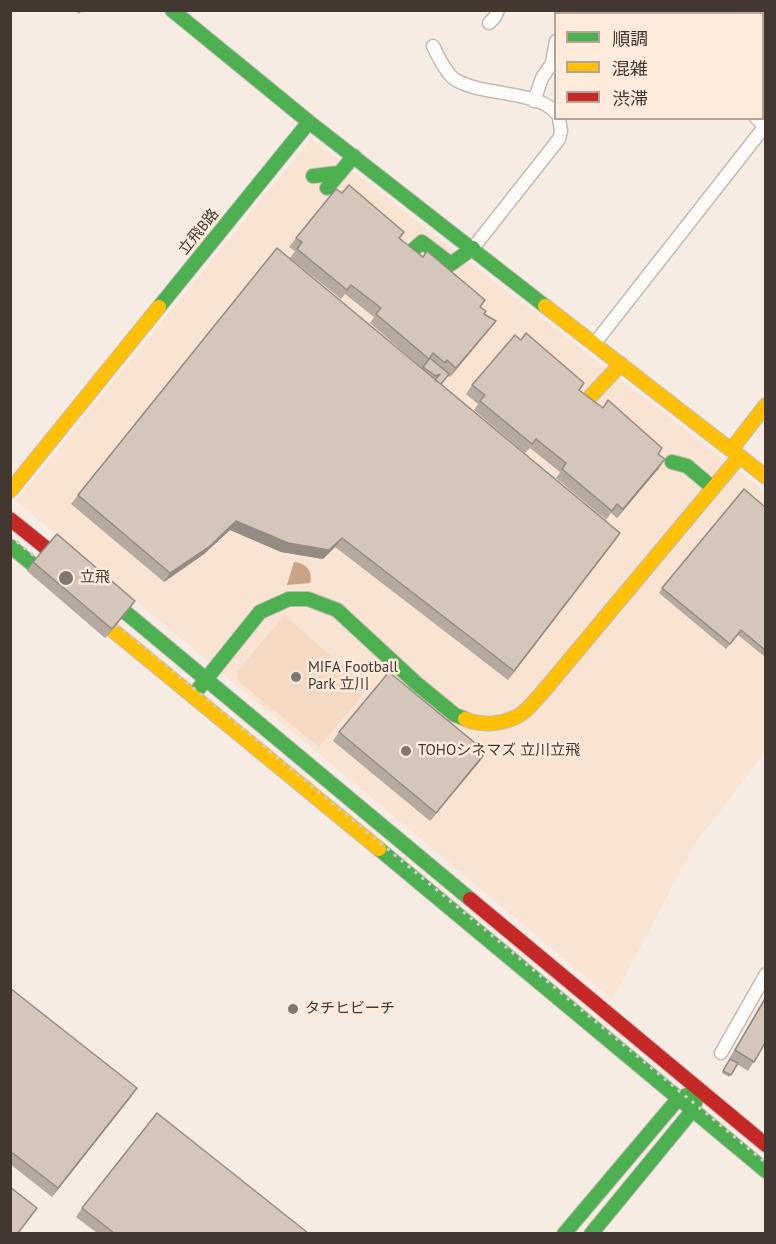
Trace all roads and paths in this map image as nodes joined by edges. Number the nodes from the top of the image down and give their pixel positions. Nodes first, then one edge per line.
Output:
1 (498, 10) edge
2 (176, 14) edge
3 (489, 23) dead end
4 (433, 46) dead end
5 (554, 48) edge
6 (534, 101) junction
7 (554, 112) edge
8 (559, 120) edge
9 (758, 120) edge
10 (309, 122) junction
11 (354, 156) junction
12 (339, 173) junction
13 (313, 176) dead end
14 (327, 188) dead end
15 (473, 248) junction
16 (405, 257) edge
17 (595, 343) junction
18 (621, 364) junction
19 (590, 397) edge
20 (765, 405) edge
21 (735, 453) junction
22 (672, 462) dead end
23 (765, 477) edge
24 (713, 488) junction
25 (10, 491) edge
26 (10, 519) edge
27 (10, 546) edge
28 (73, 569) edge
29 (62, 589) edge
30 (99, 591) edge
31 (80, 603) edge
32 (206, 679) junction
33 (193, 696) junction
34 (765, 974) edge
35 (721, 1053) dead end
36 (699, 1089) junction
37 (678, 1099) junction
38 (692, 1111) junction
39 (765, 1145) edge
40 (765, 1171) edge
41 (564, 1233) edge
42 (591, 1233) edge

1 - 3 street
2 - 10 main road
4 - 6 street
5 - 6 street
6 - 7 street
8 - 15 street
9 - 17 street
10 - 11 main road
10 - 25 main road, 立飛B路
11 - 12 main road
11 - 15 main road
12 - 13 main road
12 - 14 main road
15 - 16 main road
15 - 17 main road
17 - 18 main road
18 - 19 main road
18 - 21 main road
20 - 21 main road
21 - 23 main road
21 - 24 main road
22 - 24 main road
24 - 32 main road
26 - 28 main road
27 - 29 main road
30 - 32 main road
31 - 33 main road
32 - 33 main road
32 - 36 main road
33 - 37 main road
34 - 35 street
36 - 37 main road
36 - 38 main road
36 - 39 main road
37 - 38 main road
37 - 41 main road
38 - 40 main road
38 - 42 main road

